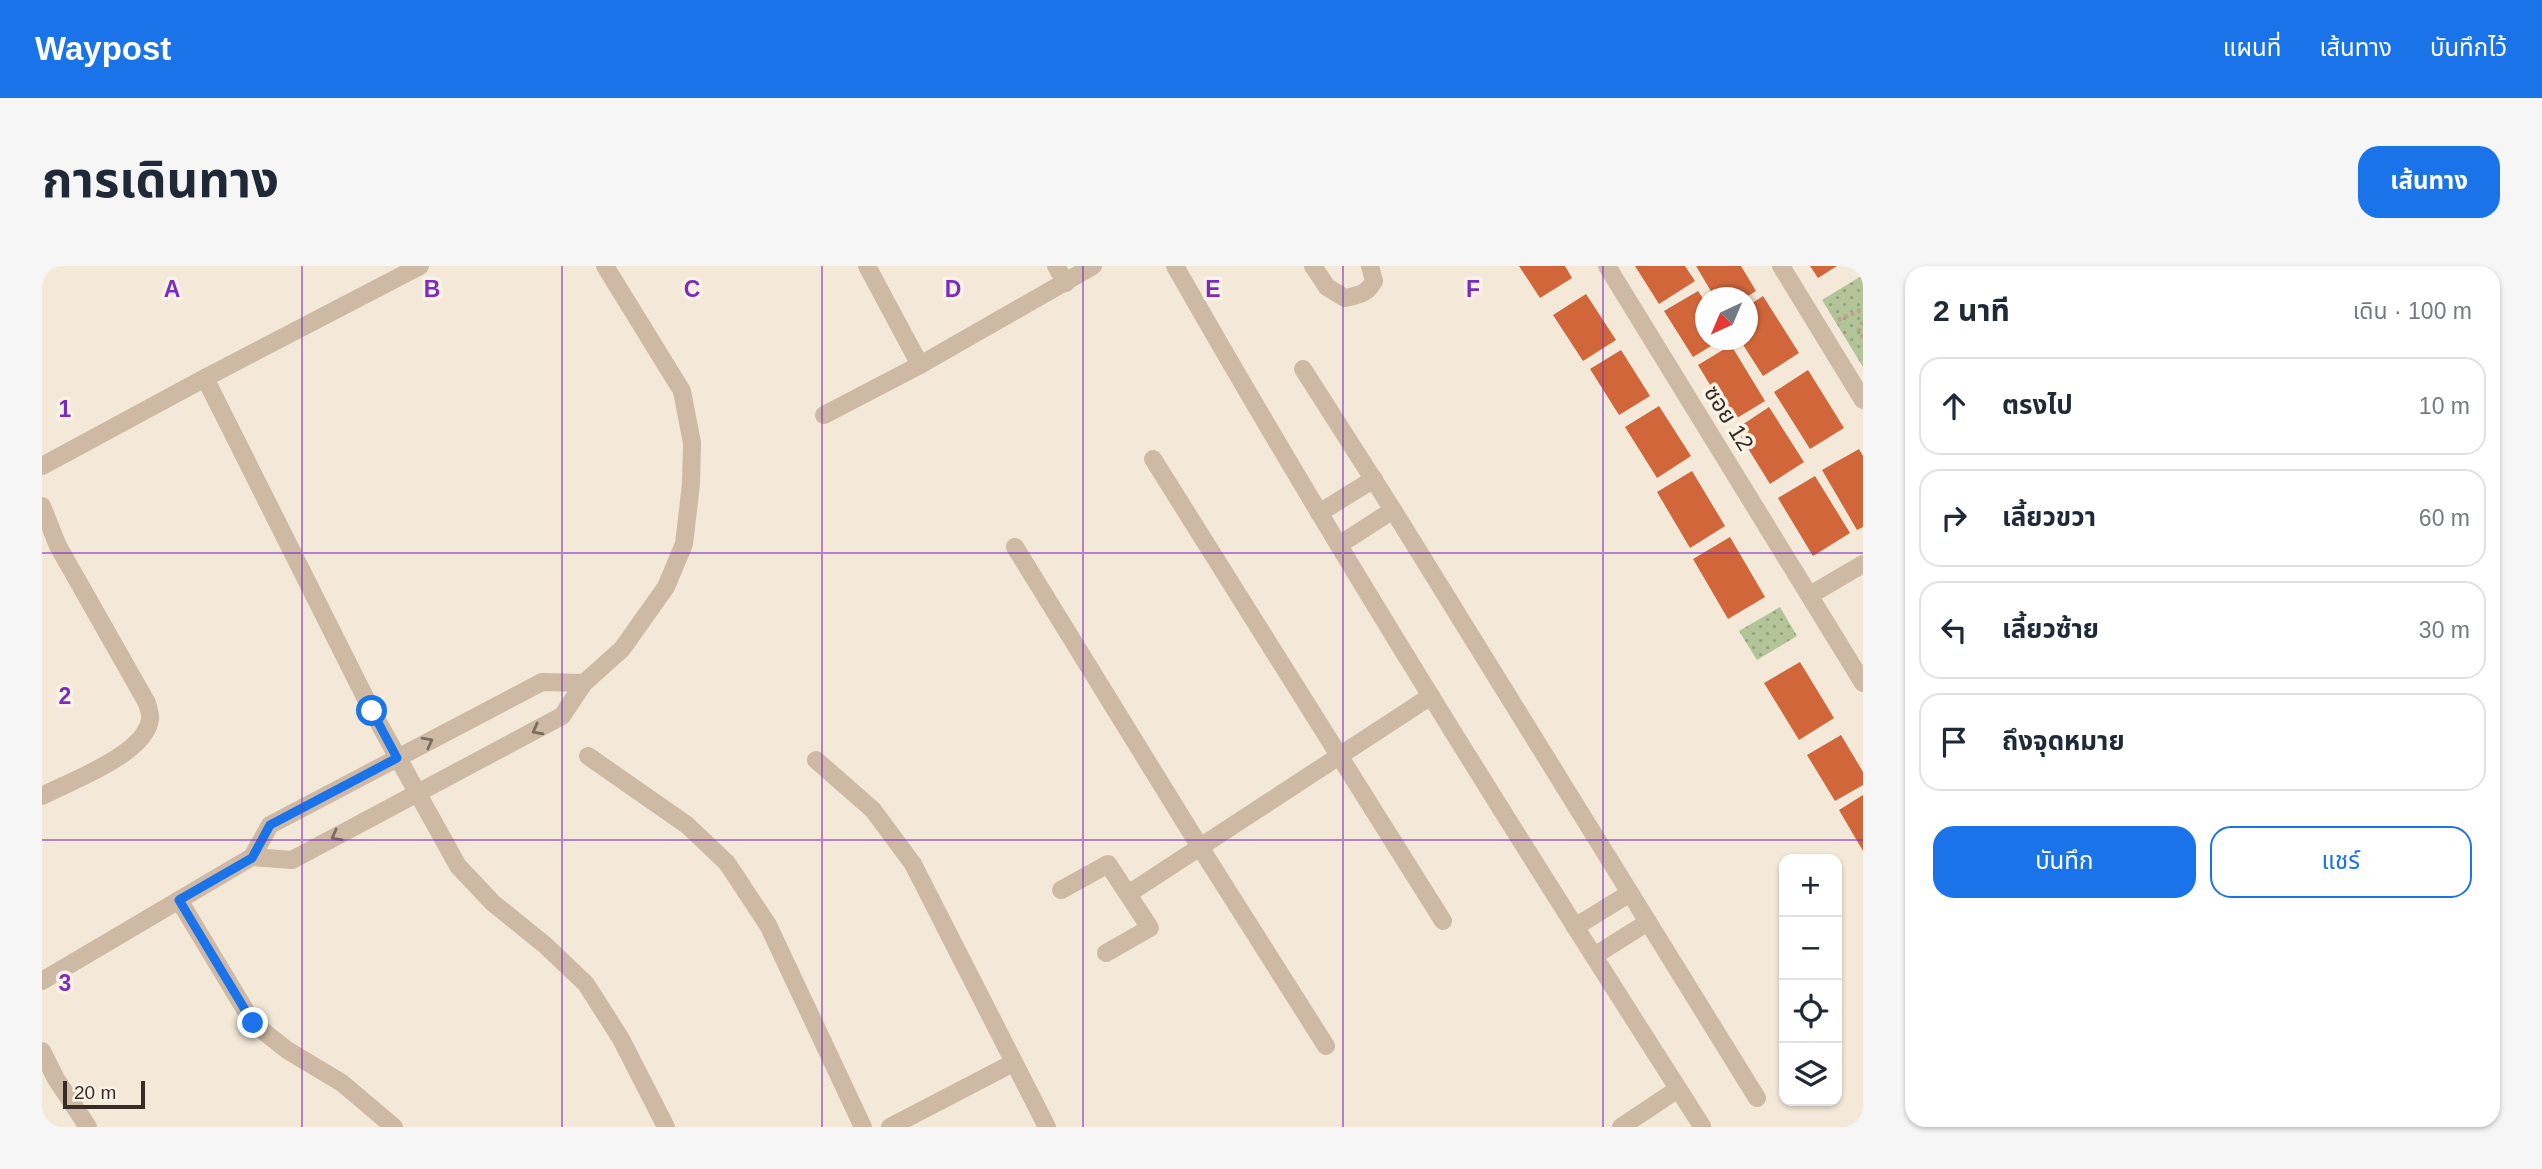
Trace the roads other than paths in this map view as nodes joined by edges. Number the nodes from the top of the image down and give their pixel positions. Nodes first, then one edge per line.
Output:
1 (420, 266) edge
2 (606, 266) edge
3 (867, 266) edge
4 (1056, 266) edge
5 (1093, 266) edge
6 (1175, 266) edge
7 (1313, 266) edge
8 (1370, 266) edge
9 (1607, 266) edge
10 (1782, 266) edge
11 (1066, 283) junction
12 (920, 365) junction
13 (1303, 369) dead end
14 (205, 378) junction
15 (1863, 400) edge
16 (824, 415) dead end
17 (1153, 459) dead end
18 (42, 466) edge
19 (1374, 479) junction
20 (42, 506) edge
21 (1393, 510) junction
22 (1319, 513) junction
23 (1339, 545) junction
24 (1015, 547) dead end
25 (1863, 564) edge
26 (1810, 595) junction
27 (584, 683) junction
28 (1863, 683) edge
29 (1431, 696) junction
30 (588, 756) dead end
31 (1340, 757) junction
32 (397, 758) junction
33 (816, 760) dead end
34 (417, 794) junction
35 (42, 796) edge
36 (1200, 847) junction
37 (252, 858) junction
38 (1061, 890) dead end
39 (1630, 893) junction
40 (1128, 894) junction
41 (179, 900) junction
42 (1443, 921) dead end
43 (1648, 922) junction
44 (1576, 927) junction
45 (1107, 953) dead end
46 (1594, 956) junction
47 (42, 981) edge
48 (1326, 1046) dead end
49 (42, 1051) edge
50 (1013, 1063) junction
51 (1678, 1089) junction
52 (1757, 1098) dead end
53 (1702, 1126) edge
54 (88, 1127) edge
55 (394, 1127) edge
56 (666, 1127) edge
57 (863, 1127) edge
58 (890, 1127) edge
59 (1047, 1127) edge
60 (1621, 1127) edge

1 - 14 street
2 - 27 street
3 - 12 street
4 - 11 street
5 - 11 street
6 - 22 street
7 - 8 street
9 - 26 street, ซอย 12
10 - 15 street
11 - 12 street
12 - 16 street
13 - 19 street
14 - 18 street
14 - 32 street
17 - 31 street
19 - 21 street
19 - 22 street
20 - 35 street
21 - 23 street
21 - 39 street
22 - 23 street
23 - 29 street
24 - 36 street
25 - 26 street
26 - 28 street, ซอย 12
32 -> 27 street
27 -> 34 street
29 - 31 street
29 - 44 street
30 - 57 street
31 - 36 street
31 - 42 street
32 - 34 street
32 - 37 street
33 - 50 street
34 -> 37 street
34 - 56 street
36 - 40 street
36 - 48 street
37 - 41 street
38 - 40 street
39 - 43 street
39 - 44 street
40 - 45 street
41 - 47 street
41 - 55 street
43 - 46 street
43 - 52 street
44 - 46 street
46 - 51 street
49 - 54 street
50 - 58 street
50 - 59 street
51 - 53 street
51 - 60 street

